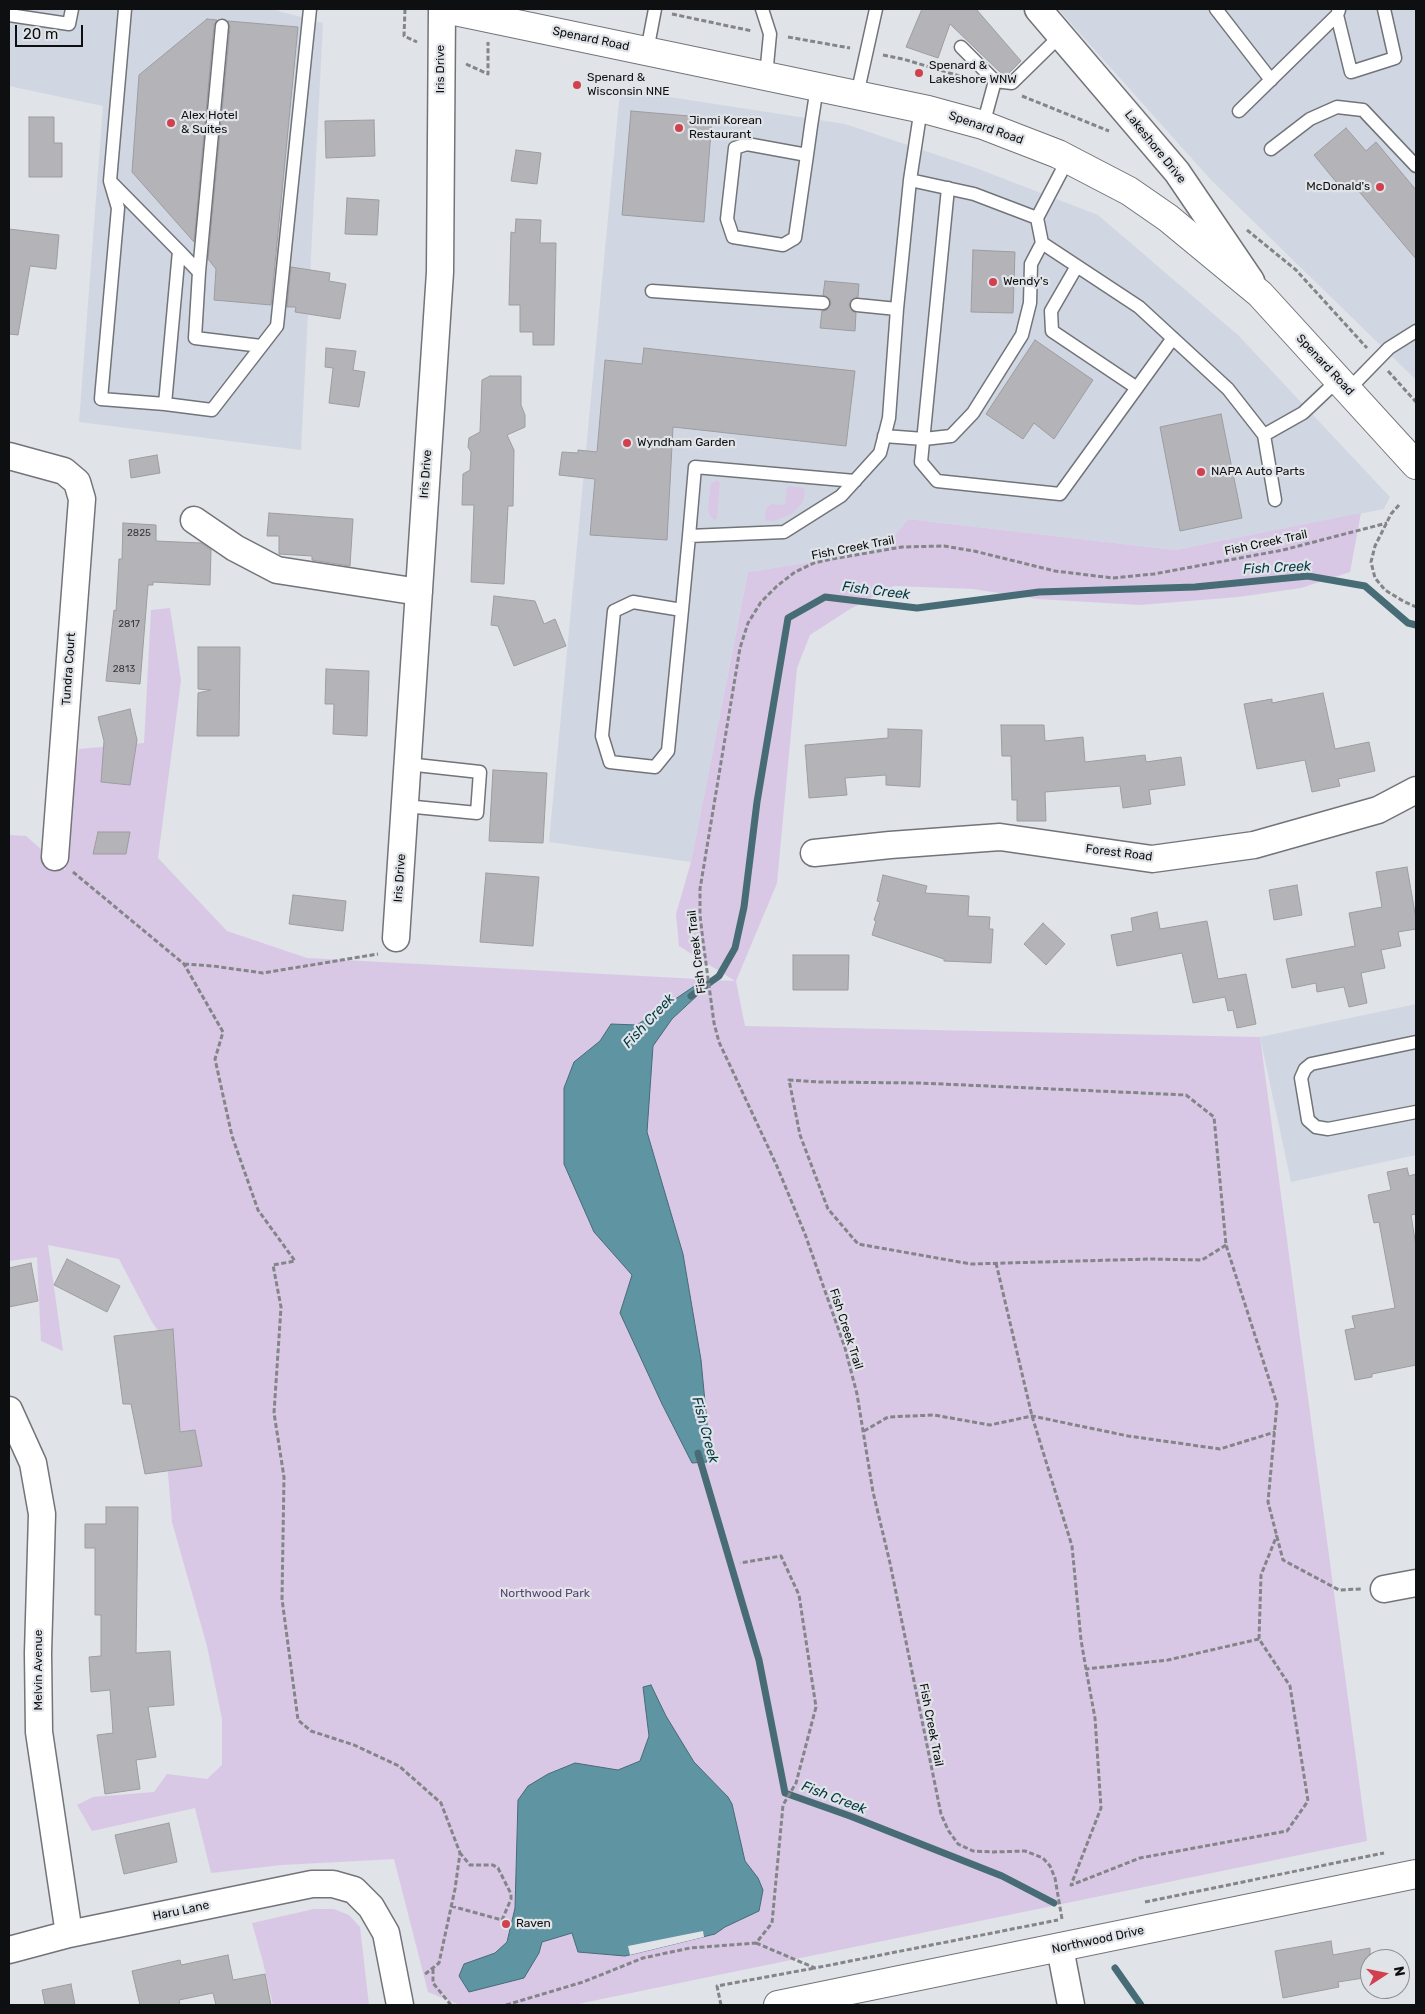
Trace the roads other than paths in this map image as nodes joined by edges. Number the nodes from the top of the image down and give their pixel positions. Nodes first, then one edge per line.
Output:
1 (72, 9) edge
2 (125, 9) edge
3 (310, 9) edge
4 (443, 9) edge
5 (655, 9) edge
6 (762, 9) edge
7 (876, 9) edge
8 (1038, 9) edge
9 (1216, 9) edge
10 (1384, 9) edge
11 (1338, 12) edge
12 (9, 14) edge
13 (222, 26) dead end
14 (1067, 42) junction
15 (961, 47) dead end
16 (647, 51) junction
17 (766, 76) junction
18 (1271, 80) junction
19 (995, 81) junction
20 (817, 86) junction
21 (857, 95) junction
22 (921, 108) junction
23 (1239, 111) dead end
24 (983, 125) junction
25 (1271, 149) dead end
26 (807, 154) junction
27 (1068, 159) junction
28 (1416, 166) edge
29 (1177, 172) junction
30 (910, 180) junction
31 (110, 181) junction
32 (948, 188) junction
33 (1152, 207) junction
34 (1037, 218) junction
35 (1042, 243) junction
36 (179, 250) junction
37 (1077, 266) junction
38 (199, 272) junction
39 (652, 291) dead end
40 (1260, 294) junction
41 (823, 304) dead end
42 (857, 305) dead end
43 (897, 309) junction
44 (1416, 331) edge
45 (1173, 338) junction
46 (261, 346) junction
47 (1343, 385) junction
48 (1137, 388) junction
49 (164, 404) junction
50 (884, 436) junction
51 (1264, 436) junction
52 (924, 439) junction
53 (9, 456) edge
54 (1416, 465) edge
55 (855, 481) junction
56 (1275, 500) dead end
57 (194, 520) dead end
58 (689, 536) junction
59 (419, 592) junction
60 (682, 610) junction
61 (407, 764) junction
62 (1416, 790) edge
63 (405, 806) junction
64 (814, 853) dead end
65 (55, 857) road end
66 (396, 938) road end
67 (1416, 1042) edge
68 (1416, 1112) edge
69 (9, 1410) edge
70 (1416, 1582) edge
71 (1384, 1589) road end
72 (1416, 1874) edge
73 (68, 1934) junction
74 (1060, 1948) junction
75 (9, 1950) edge
76 (400, 2005) edge
77 (778, 2005) edge
78 (1071, 2005) edge

1 - 12 lane
2 - 31 lane
3 - 46 lane
4 - 16 main road, Spenard Road
4 - 59 street, Iris Drive
5 - 16 lane
6 - 17 lane
7 - 21 lane
8 - 14 street, Lakeshore Drive
9 - 18 lane
10 - 11 lane
11 - 18 lane
13 - 38 lane
14 - 19 lane
14 - 29 street, Lakeshore Drive
15 - 19 lane
16 - 17 main road, Spenard Road
17 - 20 main road, Spenard Road
18 - 23 lane
19 - 24 lane
20 - 21 main road, Spenard Road
20 - 26 lane
21 - 22 main road, Spenard Road
22 - 24 main road, Spenard Road
22 - 30 lane
24 - 27 main road, Spenard Road
25 - 28 lane
26 - 26 lane
27 - 33 main road, Spenard Road
27 - 34 lane
29 - 33 street
29 - 40 street, Lakeshore Drive
30 - 32 lane
30 - 43 lane
31 - 36 lane
31 - 49 lane
32 - 34 lane
32 - 52 lane
33 - 40 main road, Spenard Road
34 - 35 lane
35 - 37 lane
35 - 52 lane
36 - 38 lane
36 - 49 lane
37 - 45 lane
37 - 48 lane
38 - 46 lane
39 - 41 lane
40 - 47 main road, Spenard Road
42 - 43 lane
43 - 50 lane
44 - 47 lane
45 - 48 lane
45 - 51 lane
46 - 49 lane
47 - 51 lane
47 - 54 main road, Spenard Road
48 - 52 lane
50 - 52 lane
50 - 55 lane
51 - 56 lane
53 - 65 street, Tundra Court
55 - 58 lane
55 - 58 lane
57 - 59 street
58 - 60 lane
59 - 61 street, Iris Drive
60 - 60 lane
61 - 63 street, Iris Drive
61 - 63 lane
62 - 64 street, Forest Road
63 - 66 street, Iris Drive
67 - 68 lane
69 - 73 street, Melvin Avenue
70 - 71 street
72 - 74 main road, Northwood Drive
73 - 75 street, Haru Lane
73 - 76 street, Haru Lane
74 - 77 main road, Northwood Drive
74 - 78 street

